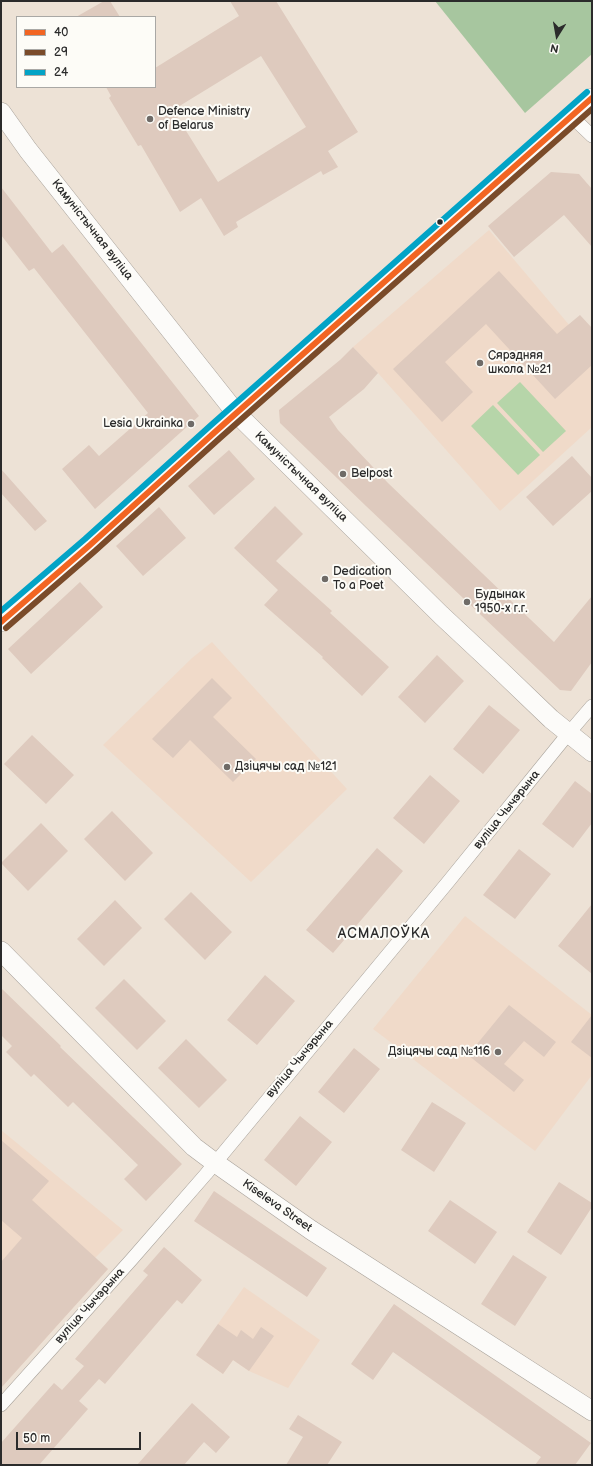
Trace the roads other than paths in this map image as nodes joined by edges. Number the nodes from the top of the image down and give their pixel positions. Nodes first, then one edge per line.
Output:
1 (592, 98) edge
2 (1, 112) edge
3 (571, 116) junction
4 (592, 136) edge
5 (236, 413) junction
6 (1, 622) edge
7 (592, 706) edge
8 (568, 734) junction
9 (592, 752) edge
10 (1, 951) edge
11 (214, 1162) junction
12 (1, 1405) edge
13 (592, 1411) edge

1 - 3 street
2 - 5 street, Камуністычная вуліца
3 - 4 street
3 - 5 street
5 - 6 street
5 - 8 street, Камуністычная вуліца
7 - 8 street, вуліца Чычэрына
8 - 9 street, Камуністычная вуліца
8 - 11 street, вуліца Чычэрына
10 - 11 street, Kiseleva Street
11 - 12 street, вуліца Чычэрына
11 - 13 street, Kiseleva Street

